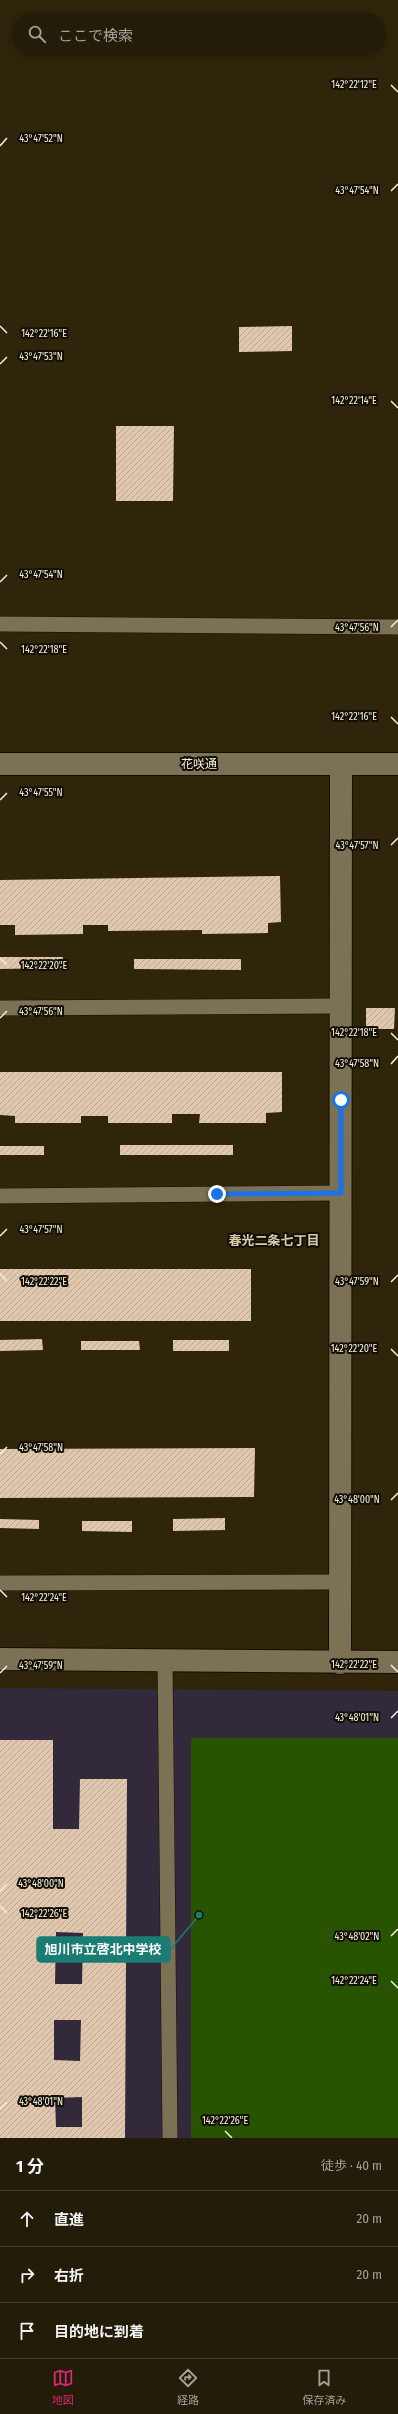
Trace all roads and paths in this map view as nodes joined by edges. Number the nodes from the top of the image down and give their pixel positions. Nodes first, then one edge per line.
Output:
1 (0, 624) edge
2 (398, 627) edge
3 (0, 764) edge
4 (341, 764) junction
5 (398, 764) edge
6 (340, 1006) junction
7 (0, 1008) edge
8 (341, 1193) junction
9 (0, 1196) edge
10 (341, 1582) junction
11 (0, 1583) edge
12 (0, 1659) edge
13 (165, 1660) junction
14 (398, 1662) edge
15 (340, 1663) junction
16 (170, 2138) edge

1 - 2 lane
3 - 4 street, 花咲通
4 - 5 street, 花咲通
4 - 6 street
6 - 7 lane
6 - 8 street
8 - 9 lane
8 - 10 street
10 - 11 lane
10 - 15 street
12 - 13 street
13 - 15 street
13 - 16 lane
14 - 15 street

